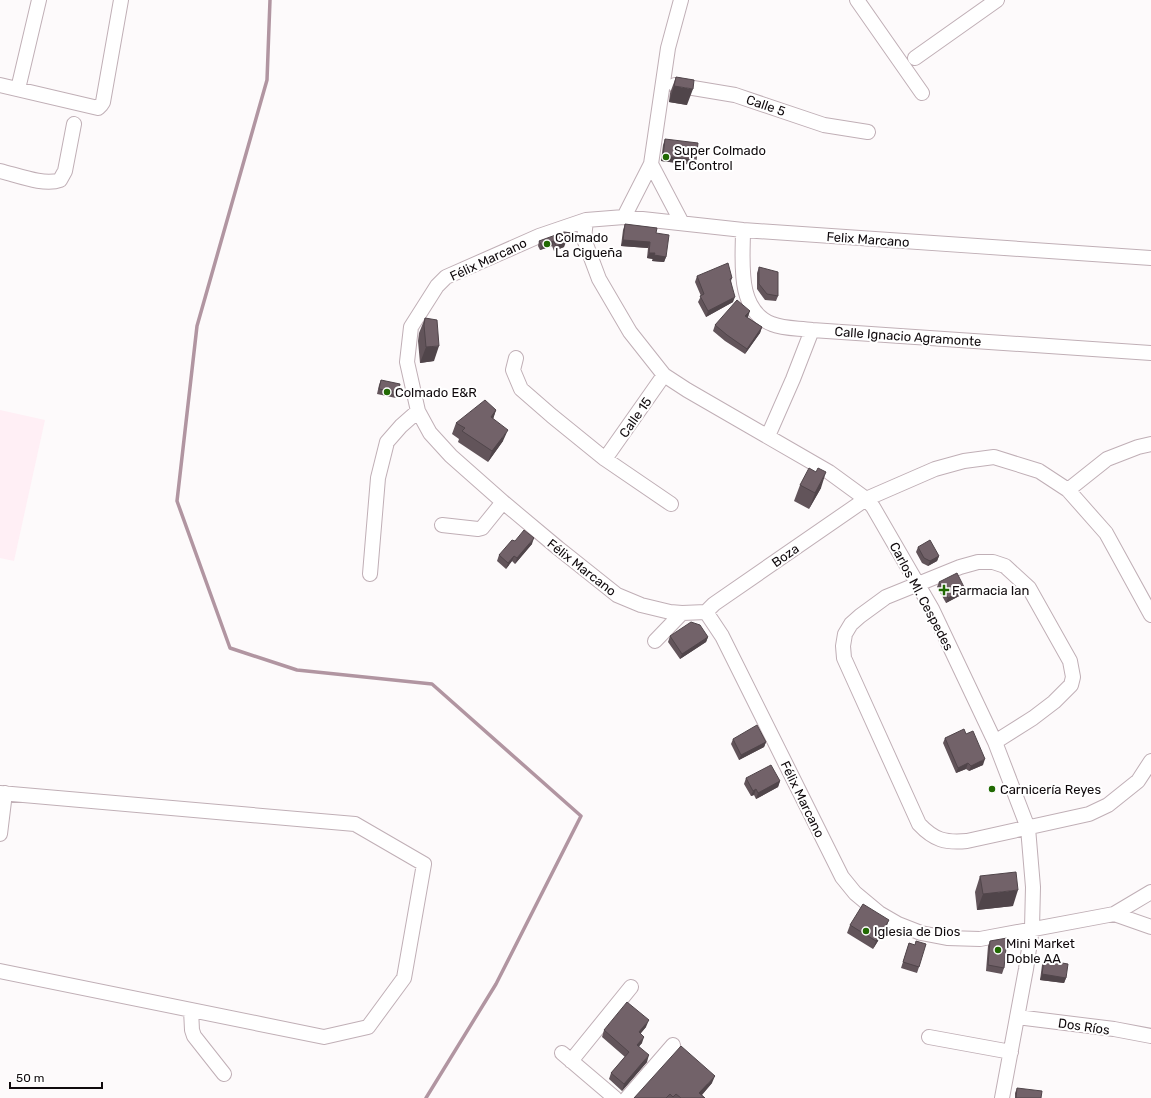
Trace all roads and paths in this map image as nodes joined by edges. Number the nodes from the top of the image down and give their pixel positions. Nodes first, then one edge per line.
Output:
1 (38, 0) edge
2 (121, 0) edge
3 (680, 0) edge
4 (857, 0) edge
5 (997, 0) edge
6 (915, 58) dead end
7 (663, 84) junction
8 (0, 86) edge
9 (18, 89) junction
10 (922, 93) dead end
11 (74, 124) dead end
12 (868, 132) dead end
13 (651, 164) junction
14 (0, 171) edge
15 (624, 217) junction
16 (586, 220) junction
17 (682, 223) junction
18 (743, 230) junction
19 (1151, 258) edge
20 (812, 330) junction
21 (1151, 353) edge
22 (516, 358) dead end
23 (664, 375) junction
24 (418, 411) junction
25 (768, 436) junction
26 (1151, 444) edge
27 (605, 459) junction
28 (1068, 490) junction
29 (866, 499) junction
30 (503, 502) junction
31 (671, 504) dead end
32 (442, 525) dead end
33 (370, 574) dead end
34 (918, 584) junction
35 (706, 612) junction
36 (682, 613) junction
37 (1151, 615) edge
38 (655, 641) dead end
39 (995, 742) junction
40 (1151, 761) edge
41 (2, 793) edge
42 (1028, 828) junction
43 (0, 834) edge
44 (1151, 892) edge
45 (1114, 914) junction
46 (1151, 927) edge
47 (1032, 928) junction
48 (0, 971) edge
49 (631, 987) dead end
50 (191, 1010) junction
51 (1017, 1017) junction
52 (1151, 1036) edge
53 (929, 1037) dead end
54 (674, 1045) dead end
55 (1011, 1052) junction
56 (224, 1074) dead end
57 (608, 1096) edge
58 (627, 1098) edge
59 (1002, 1098) edge

1 - 9 street
2 - 9 street
3 - 7 street
4 - 10 street
5 - 6 street
7 - 12 street, Calle 5
7 - 13 street
8 - 9 street
11 - 14 street
13 - 15 street
13 - 17 street
15 - 16 street, Felix Marcano
15 - 17 street, Felix Marcano
16 - 23 street, Carlos Ml. Cespedes
16 - 24 street, Félix Marcano
17 - 18 street, Felix Marcano
18 - 19 street, Felix Marcano
18 - 20 street, Calle Ignacio Agramonte
20 - 21 street, Calle Ignacio Agramonte
20 - 25 street
22 - 27 street
23 - 25 street, Carlos Ml. Cespedes
23 - 27 street, Calle 15
24 - 30 street, Félix Marcano
24 - 33 street
25 - 29 street, Carlos Ml. Cespedes
26 - 28 street
27 - 31 street
28 - 29 street, Boza
28 - 37 street, Boza
29 - 34 street, Carlos Ml. Cespedes
29 - 35 street, Boza
30 - 32 street
30 - 36 street, Félix Marcano
34 - 39 street, Carlos Ml. Cespedes
34 - 39 street
34 - 42 street
35 - 36 street, Félix Marcano
35 - 47 street, Félix Marcano
36 - 38 street
39 - 42 street, Carlos Ml. Cespedes
40 - 42 street
41 - 43 street
41 - 50 street
42 - 47 street, Carlos Ml. Cespedes
44 - 45 street
45 - 46 street
45 - 47 street
47 - 51 street, Carlos Ml. Cespedes
48 - 50 street
49 - 57 street
50 - 56 street
51 - 52 street, Dos Ríos
51 - 55 street, Carlos Ml. Cespedes
53 - 55 street
54 - 58 street
55 - 59 street, Carlos Ml. Cespedes

